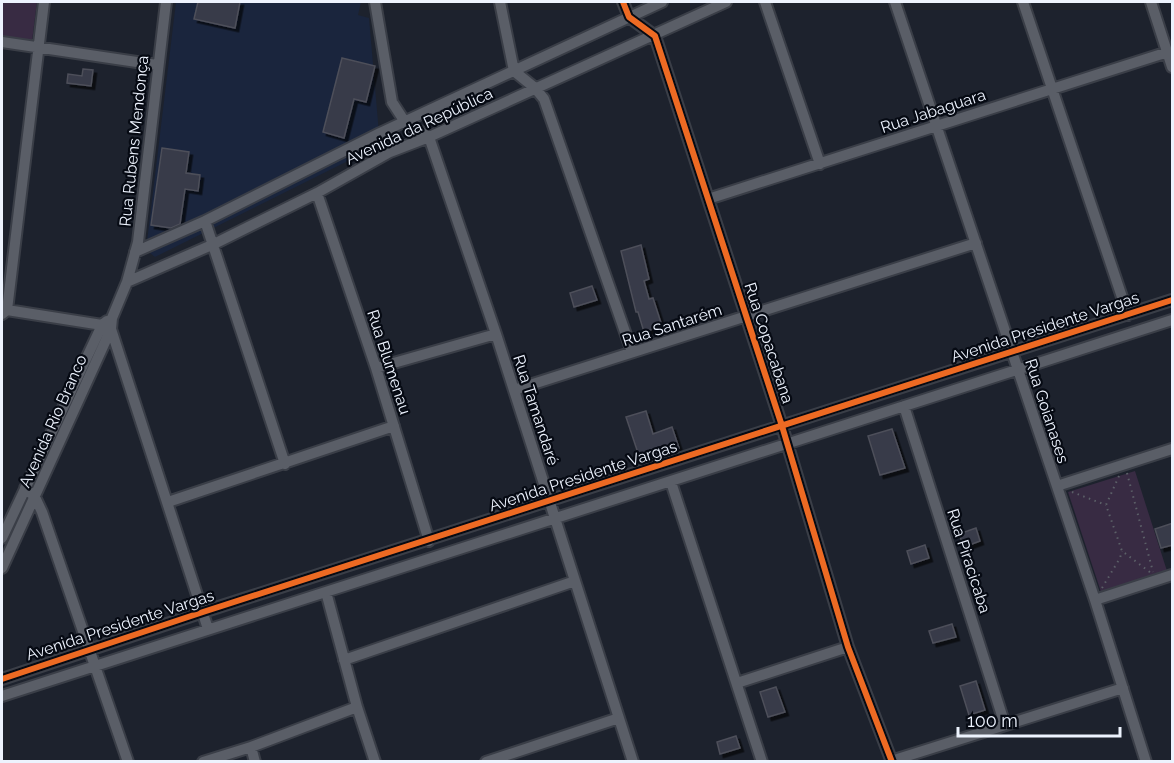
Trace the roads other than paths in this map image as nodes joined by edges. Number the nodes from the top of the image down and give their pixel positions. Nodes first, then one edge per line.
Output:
1 (44, 2) edge
2 (166, 2) edge
3 (375, 2) edge
4 (500, 2) edge
5 (623, 2) edge
6 (662, 2) edge
7 (726, 2) edge
8 (765, 2) edge
9 (895, 2) edge
10 (1023, 2) edge
11 (1151, 2) edge
12 (629, 17) junction
13 (655, 36) junction
14 (2, 42) edge
15 (38, 47) junction
16 (1168, 52) junction
17 (157, 65) junction
18 (1173, 67) edge
19 (514, 71) junction
20 (535, 88) junction
21 (1052, 89) junction
22 (405, 122) junction
23 (937, 126) junction
24 (429, 137) junction
25 (820, 164) junction
26 (317, 193) junction
27 (708, 199) junction
28 (205, 221) junction
29 (214, 243) junction
30 (976, 243) junction
31 (135, 252) junction
32 (127, 282) junction
33 (1173, 300) edge
34 (4, 312) edge
35 (1128, 315) junction
36 (746, 316) junction
37 (1173, 320) edge
38 (108, 324) junction
39 (496, 334) junction
40 (632, 352) junction
41 (1012, 352) junction
42 (376, 368) junction
43 (1017, 370) junction
44 (514, 390) junction
45 (904, 406) junction
46 (394, 426) junction
47 (782, 426) junction
48 (788, 444) junction
49 (1173, 449) edge
50 (285, 464) junction
51 (671, 482) junction
52 (1057, 486) junction
53 (26, 488) junction
54 (35, 497) junction
55 (550, 501) junction
56 (168, 502) junction
57 (555, 519) junction
58 (2, 538) edge
59 (429, 541) junction
60 (2, 568) edge
61 (1173, 575) edge
62 (575, 581) junction
63 (326, 592) junction
64 (1095, 600) junction
65 (203, 612) junction
66 (208, 629) junction
67 (848, 647) junction
68 (91, 650) junction
69 (344, 660) junction
70 (96, 667) junction
71 (2, 679) edge
72 (737, 683) junction
73 (1123, 688) junction
74 (2, 696) edge
75 (357, 707) junction
76 (619, 718) junction
77 (1005, 725) junction
78 (251, 747) junction
79 (892, 761) edge
80 (128, 762) edge
81 (202, 762) edge
82 (255, 762) edge
83 (375, 762) edge
84 (486, 762) edge
85 (633, 762) edge
86 (762, 762) edge
87 (1146, 762) edge

1 - 15 street
2 - 17 street, Rua Rubens Mendonça
3 - 22 street
4 - 19 street
5 - 12 street
6 - 12 street, Avenida da República
7 - 13 street, Avenida da República
8 - 25 street
9 - 23 street, Rua Goianases
10 - 21 street
11 - 16 street
12 - 13 street
12 - 19 street, Avenida da República
13 - 20 street, Avenida da República
13 - 27 street, Rua Copacabana
14 - 15 street
15 - 17 street
15 - 34 street
16 - 18 street
16 - 21 street, Rua Jabaguara
17 - 31 street, Rua Rubens Mendonça
19 - 20 street
19 - 22 street, Avenida da República
20 - 24 street, Avenida da República
20 - 40 street
21 - 23 street, Rua Jabaguara
21 - 35 street
22 - 24 street
22 - 28 street, Avenida da República
23 - 25 street, Rua Jabaguara
23 - 30 street, Rua Goianases
24 - 26 street, Avenida da República
24 - 39 street, Rua Tamandaré
25 - 27 street, Rua Jabaguara
26 - 29 street, Avenida da República
26 - 42 street, Rua Blumenau
27 - 36 street, Rua Copacabana
28 - 29 street
28 - 31 street, Avenida da República
29 - 32 street, Avenida da República
29 - 50 street
30 - 36 street, Rua Santarém
30 - 41 street, Rua Goianases
31 - 32 street, Rua Rubens Mendonça
32 - 38 street, Avenida Rio Branco
33 - 35 street, Avenida Presidente Vargas
34 - 38 street
35 - 41 street, Avenida Presidente Vargas
36 - 40 street, Rua Santarém
36 - 47 street, Rua Copacabana
37 - 43 street, Avenida Presidente Vargas
38 - 53 street, Avenida Rio Branco
38 - 54 street, Avenida Rio Branco
38 - 56 street
39 - 42 street
39 - 44 street, Rua Tamandaré
40 - 44 street, Rua Santarém
41 - 43 street, Rua Goianases
41 - 47 street, Avenida Presidente Vargas
42 - 46 street, Rua Blumenau
43 - 45 street, Avenida Presidente Vargas
43 - 52 street, Rua Goianases
44 - 55 street, Rua Tamandaré
45 - 48 street, Avenida Presidente Vargas
45 - 77 street, Rua Piracicaba
46 - 50 street
46 - 59 street, Rua Blumenau
47 - 48 street, Rua Copacabana
47 - 55 street, Avenida Presidente Vargas
48 - 51 street, Avenida Presidente Vargas
48 - 67 street, Rua Copacabana
49 - 52 street
50 - 56 street
51 - 57 street, Avenida Presidente Vargas
51 - 72 street
52 - 64 street, Rua Goianases
53 - 54 street
53 - 58 street, Avenida Rio Branco
54 - 60 street, Avenida Rio Branco
54 - 68 street
55 - 57 street, Rua Tamandaré
55 - 59 street, Avenida Presidente Vargas
56 - 65 street
57 - 62 street, Rua Tamandaré
57 - 63 street, Avenida Presidente Vargas
59 - 65 street, Avenida Presidente Vargas
61 - 64 street
62 - 69 street
62 - 76 street, Rua Tamandaré
63 - 66 street, Avenida Presidente Vargas
63 - 69 street
64 - 73 street, Rua Goianases
65 - 66 street
65 - 68 street, Avenida Presidente Vargas
66 - 70 street, Avenida Presidente Vargas
67 - 72 street
67 - 79 street, Rua Copacabana
68 - 70 street
68 - 71 street, Avenida Presidente Vargas
69 - 75 street
70 - 74 street, Avenida Presidente Vargas
70 - 80 street
72 - 86 street
73 - 77 street
73 - 87 street, Rua Goianases
75 - 78 street
75 - 83 street
76 - 84 street
76 - 85 street, Rua Tamandaré
77 - 79 street
78 - 81 street
78 - 82 street

